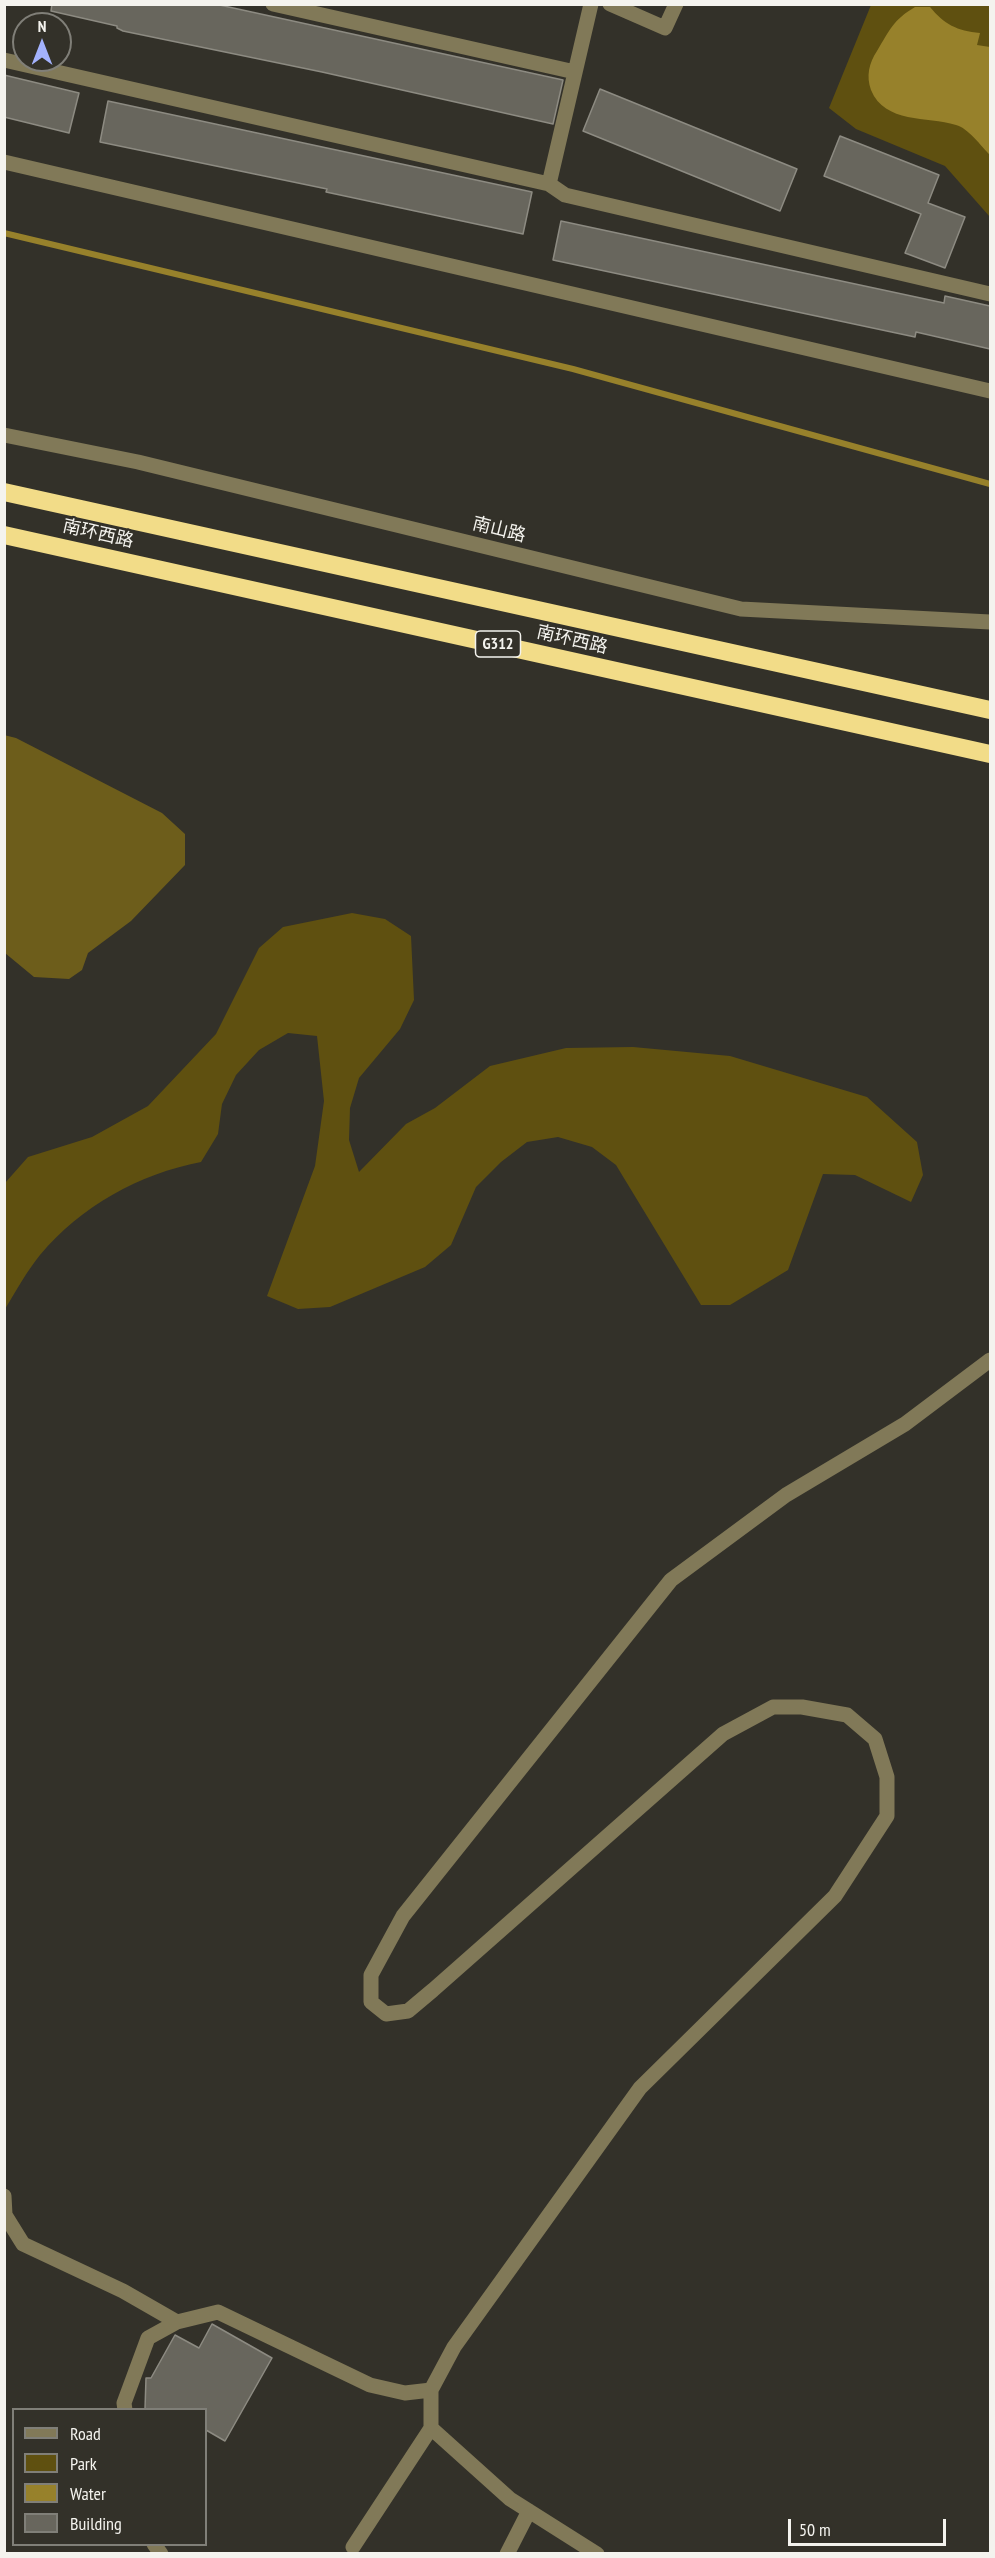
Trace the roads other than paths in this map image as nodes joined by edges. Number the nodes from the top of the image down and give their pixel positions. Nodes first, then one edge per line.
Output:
1 (273, 4) edge
2 (591, 4) edge
3 (610, 4) edge
4 (676, 4) edge
5 (4, 60) edge
6 (575, 72) junction
7 (4, 162) edge
8 (549, 184) junction
9 (990, 294) edge
10 (990, 391) edge
11 (4, 435) edge
12 (4, 492) edge
13 (4, 535) edge
14 (990, 622) edge
15 (990, 710) edge
16 (990, 754) edge
17 (990, 1360) edge
18 (4, 2196) edge
19 (177, 2322) junction
20 (431, 2390) junction
21 (125, 2408) edge
22 (431, 2428) junction
23 (529, 2511) junction
24 (353, 2547) dead end
25 (507, 2553) edge
26 (597, 2553) edge

1 - 6 street
2 - 6 street
3 - 4 street
5 - 8 street
6 - 8 street
7 - 10 street
8 - 9 street
11 - 14 street, 南山路
12 - 15 highway, 南环西路 / G312
13 - 16 highway, 南环西路 / G312
17 - 20 street
18 - 19 street
19 - 20 street
19 - 21 street
20 - 22 street
22 - 23 street
22 - 24 street
23 - 25 street
23 - 26 street

